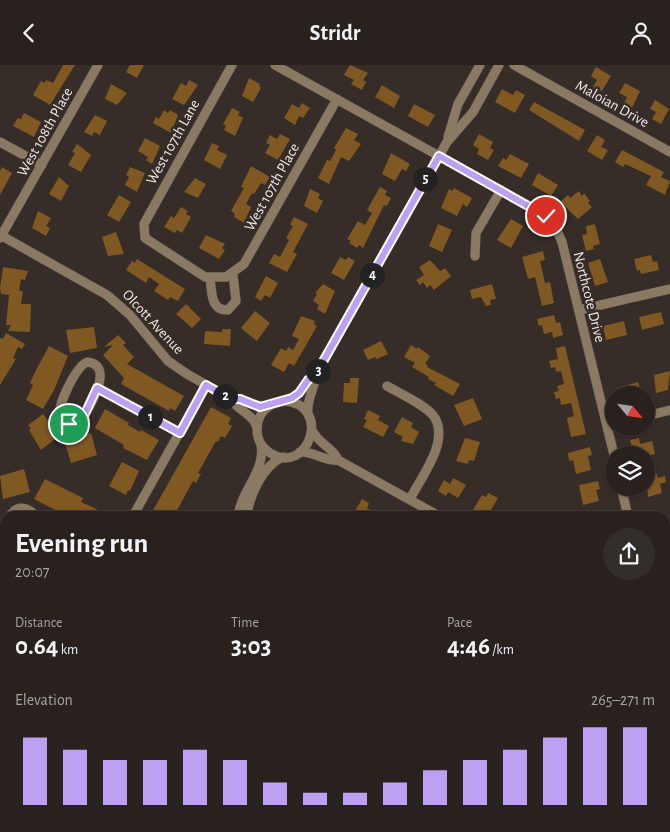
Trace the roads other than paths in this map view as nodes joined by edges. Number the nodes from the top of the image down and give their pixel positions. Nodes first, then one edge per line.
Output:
1 (98, 65) edge
2 (232, 65) edge
3 (275, 65) edge
4 (480, 65) edge
5 (499, 65) edge
6 (514, 65) edge
7 (337, 99) junction
8 (0, 142) edge
9 (447, 142) junction
10 (670, 152) edge
11 (439, 156) junction
12 (42, 165) junction
13 (501, 190) junction
14 (1, 235) edge
15 (475, 257) dead end
16 (233, 275) junction
17 (210, 278) junction
18 (670, 289) edge
19 (579, 310) junction
20 (316, 374) junction
21 (206, 385) junction
22 (387, 386) dead end
23 (97, 388) junction
24 (231, 399) junction
25 (284, 401) junction
26 (269, 406) junction
27 (605, 406) edge
28 (670, 410) edge
29 (308, 414) junction
30 (655, 414) edge
31 (257, 427) junction
32 (312, 430) junction
33 (180, 433) junction
34 (261, 444) junction
35 (300, 452) junction
36 (283, 457) junction
37 (338, 461) junction
38 (623, 496) edge
39 (410, 499) junction
40 (14, 511) edge
41 (30, 511) edge
42 (136, 511) edge
43 (239, 511) edge
44 (248, 511) edge
45 (430, 511) edge
46 (627, 511) edge

1 - 12 street, West 108th Place
2 - 17 street, West 107th Lane
3 - 7 street, Northcote Drive
4 - 9 street
5 - 9 street
6 - 10 street, Maloian Drive
7 - 11 street, Northcote Drive
7 - 16 street, West 107th Place
8 - 12 street
9 - 11 street
11 - 13 street, Northcote Drive
11 - 20 street
12 - 14 street, West 108th Place
13 - 15 street
13 - 19 street, Northcote Drive
14 - 21 street, Olcott Avenue
16 - 17 street
16 - 17 street
18 - 19 street
19 - 27 street, Northcote Drive
20 - 25 street
20 - 29 street
21 - 24 street, Olcott Avenue
21 - 33 street
22 - 39 street
23 - 23 street
23 - 33 street
24 - 26 street, Olcott Avenue
24 - 31 street, Olcott Avenue
25 - 26 street
25 - 29 street
26 - 31 street
28 - 30 street
29 - 32 street
31 - 34 street
32 - 35 street
32 - 37 street
33 - 42 street
34 - 36 street
34 - 43 street
35 - 36 street
35 - 37 street
36 - 44 street
37 - 39 street
38 - 46 street
39 - 45 street
40 - 41 street

